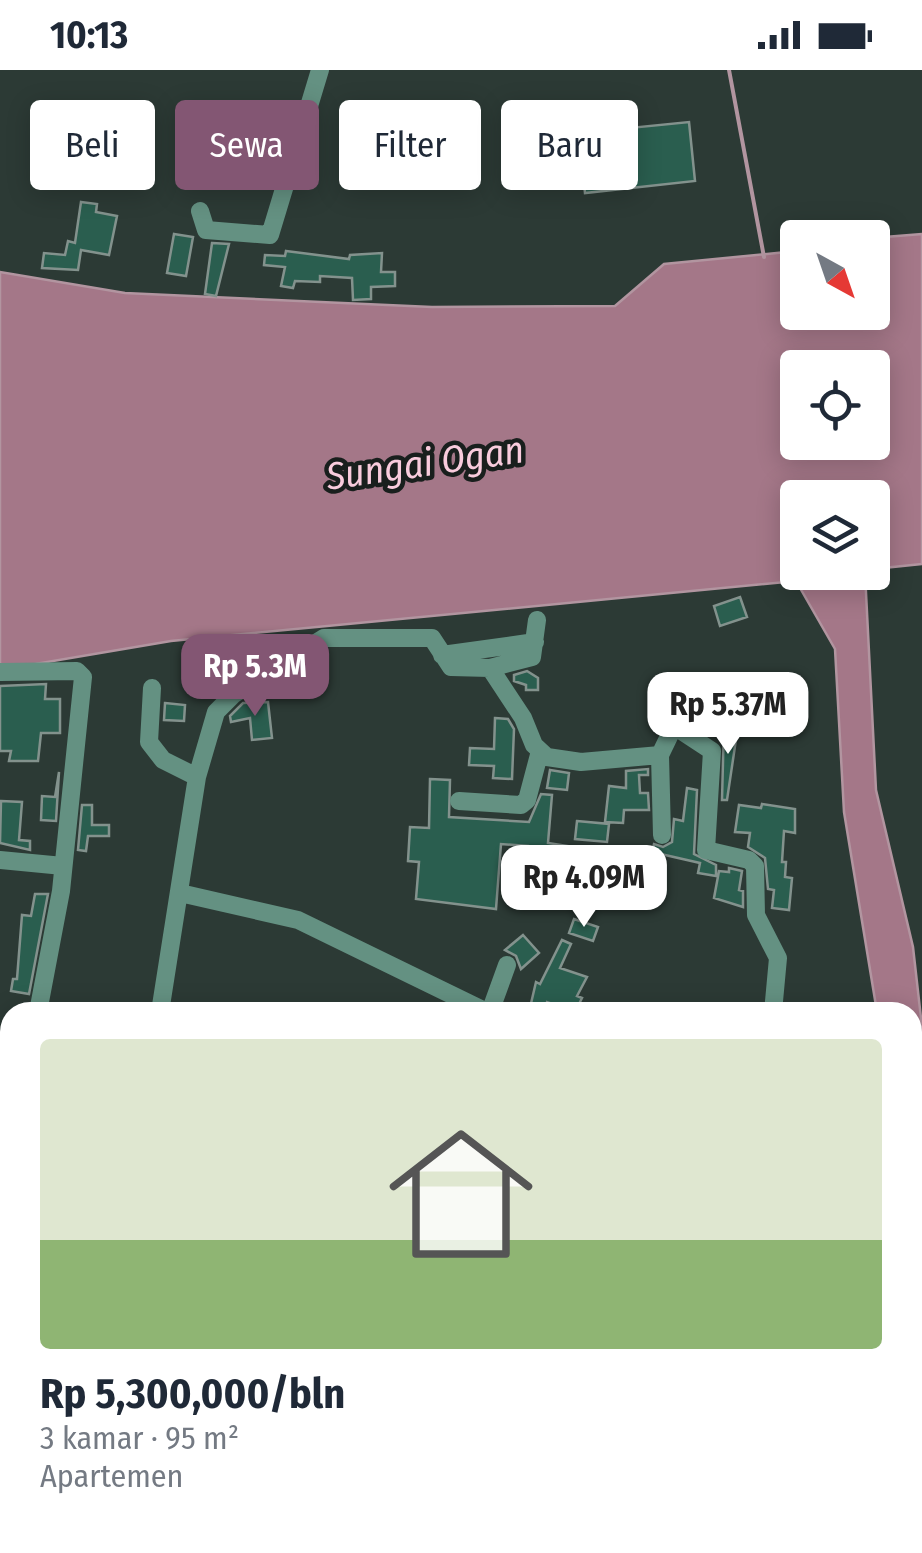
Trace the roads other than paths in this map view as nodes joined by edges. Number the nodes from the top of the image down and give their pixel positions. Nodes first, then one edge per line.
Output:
1 (320, 70) edge
2 (200, 211) dead end
3 (537, 620) dead end
4 (535, 642) junction
5 (442, 654) junction
6 (490, 668) junction
7 (0, 672) edge
8 (152, 688) dead end
9 (540, 752) junction
10 (660, 755) junction
11 (197, 778) junction
12 (459, 801) dead end
13 (662, 835) dead end
14 (0, 860) edge
15 (64, 866) junction
16 (180, 893) junction
17 (507, 965) dead end
18 (40, 1002) edge
19 (162, 1002) edge
20 (467, 1002) edge
21 (492, 1002) edge
22 (774, 1002) edge

1 - 2 street
3 - 4 street
4 - 5 street
4 - 6 street
5 - 6 street
5 - 11 street
6 - 9 street
7 - 15 street
8 - 11 street
9 - 10 street
9 - 12 street
10 - 13 street
10 - 22 street
11 - 16 street
14 - 15 street
15 - 18 street
16 - 19 street
16 - 20 street
17 - 21 street

